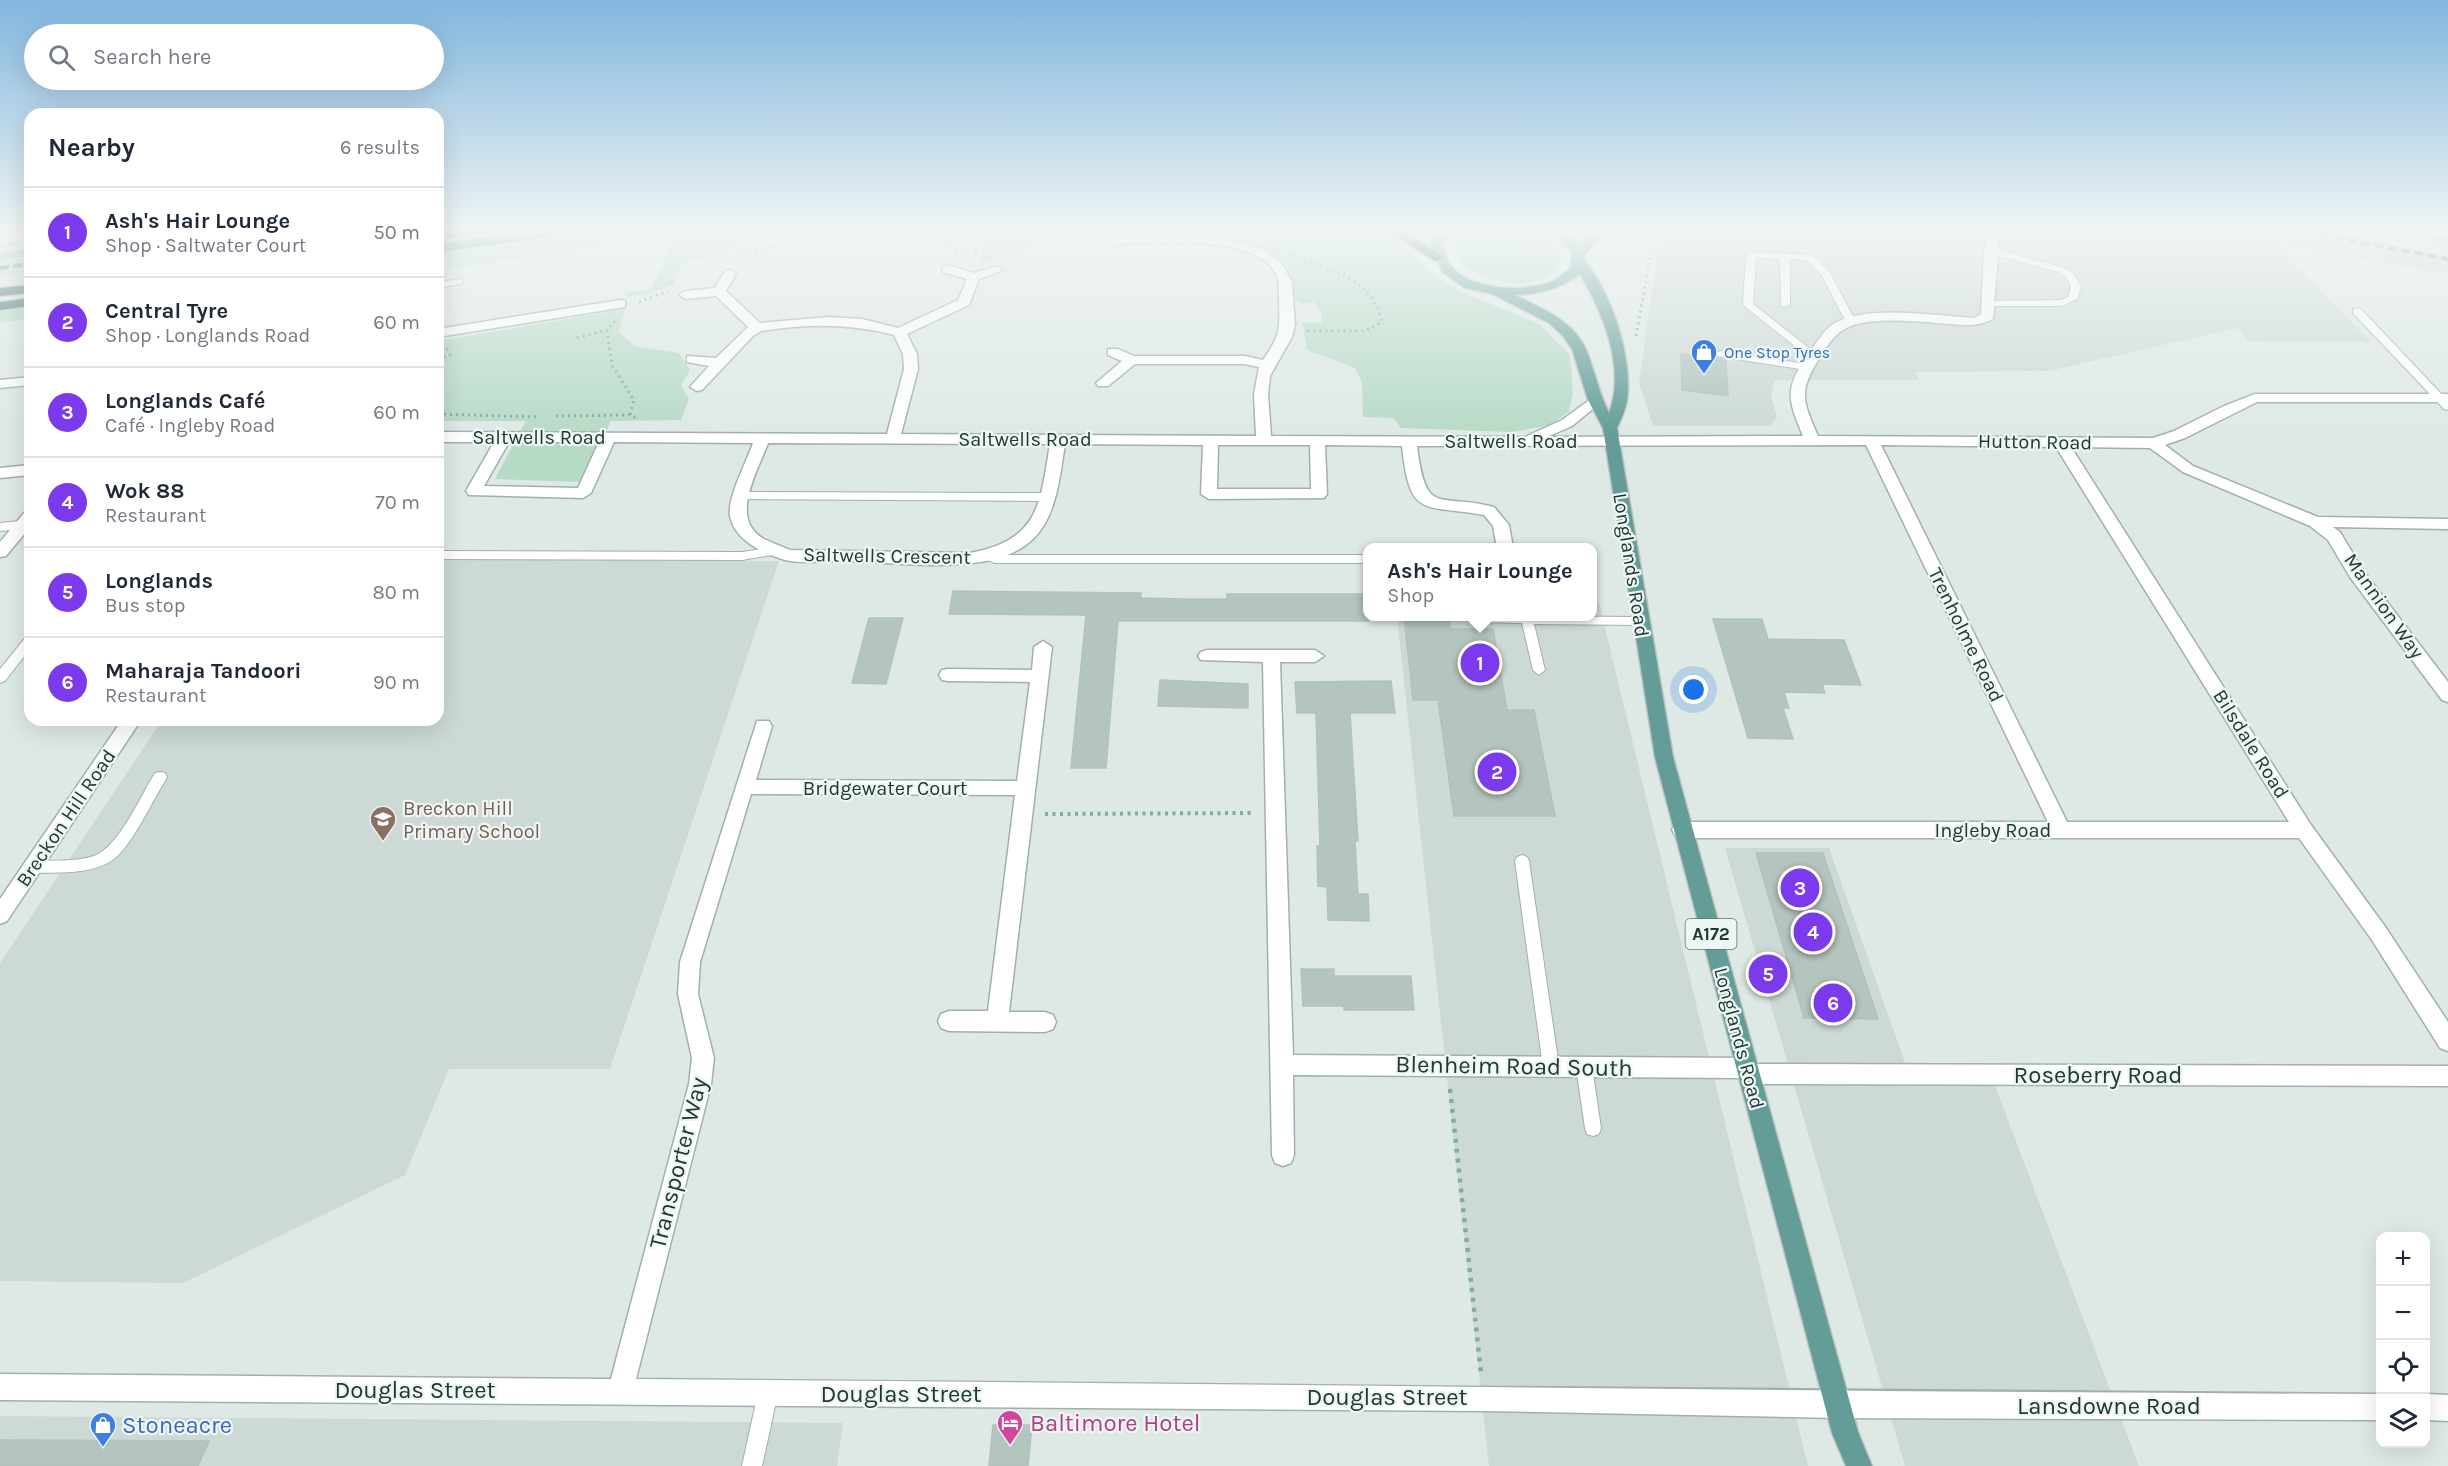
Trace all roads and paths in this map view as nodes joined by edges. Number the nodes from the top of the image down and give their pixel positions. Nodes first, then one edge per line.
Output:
1 (653, 298) edge
2 (726, 298) edge
3 (966, 298) edge
4 (1286, 298) edge
5 (1370, 298) edge
6 (1512, 298) edge
7 (1600, 298) edge
8 (1642, 298) edge
9 (1748, 298) edge
10 (1785, 298) edge
11 (1838, 298) edge
12 (1988, 298) edge
13 (2072, 298) edge
14 (24, 303) edge
15 (620, 303) junction
16 (1785, 304) dead end
17 (1988, 304) junction
18 (0, 306) edge
19 (2357, 311) dead end
20 (1851, 322) junction
21 (757, 328) junction
22 (607, 330) junction
23 (1287, 331) junction
24 (444, 332) edge
25 (899, 332) junction
26 (1636, 333) dead end
27 (577, 338) dead end
28 (1113, 352) dead end
29 (1721, 354) dead end
30 (692, 359) dead end
31 (1132, 360) junction
32 (1810, 361) junction
33 (719, 363) junction
34 (1267, 365) junction
35 (24, 382) edge
36 (1103, 382) dead end
37 (0, 384) edge
38 (697, 387) dead end
39 (1595, 400) junction
40 (2445, 401) edge
41 (444, 414) edge
42 (630, 415) junction
43 (544, 417) dead end
44 (555, 417) dead end
45 (1611, 435) junction
46 (444, 437) edge
47 (504, 437) junction
48 (609, 437) junction
49 (633, 437) junction
50 (763, 437) junction
51 (892, 438) junction
52 (1058, 439) junction
53 (1210, 440) junction
54 (1264, 440) junction
55 (1317, 440) junction
56 (1812, 440) junction
57 (1871, 440) junction
58 (1409, 441) junction
59 (1525, 441) junction
60 (2061, 443) junction
61 (2153, 443) junction
62 (24, 471) edge
63 (0, 473) edge
64 (741, 496) junction
65 (1048, 496) junction
66 (2316, 522) junction
67 (24, 523) edge
68 (2448, 524) edge
69 (24, 526) edge
70 (0, 527) edge
71 (1504, 543) edge
72 (774, 551) junction
73 (0, 552) edge
74 (444, 555) edge
75 (988, 556) junction
76 (1363, 559) edge
77 (1597, 620) edge
78 (1527, 621) edge
79 (1640, 621) junction
80 (1043, 647) dead end
81 (24, 648) edge
82 (1207, 656) dead end
83 (1271, 656) junction
84 (1315, 656) dead end
85 (1539, 670) dead end
86 (948, 675) dead end
87 (1039, 676) junction
88 (0, 678) edge
89 (2448, 695) edge
90 (128, 726) edge
91 (763, 726) dead end
92 (160, 777) dead end
93 (746, 787) junction
94 (1024, 789) junction
95 (1251, 813) dead end
96 (1035, 814) dead end
97 (1682, 830) junction
98 (2061, 830) junction
99 (2304, 830) junction
100 (1522, 861) dead end
101 (33, 867) junction
102 (0, 915) edge
103 (949, 1021) dead end
104 (997, 1021) junction
105 (1045, 1022) dead end
106 (2448, 1041) edge
107 (1282, 1065) junction
108 (1447, 1066) junction
109 (1551, 1067) junction
110 (1584, 1067) junction
111 (1747, 1071) junction
112 (2448, 1076) edge
113 (1593, 1128) dead end
114 (1283, 1155) dead end
115 (0, 1387) edge
116 (620, 1392) junction
117 (768, 1393) junction
118 (1484, 1398) junction
119 (1837, 1405) junction
120 (2376, 1407) edge
121 (2430, 1407) edge
122 (2448, 1407) edge
123 (1845, 1433) junction
124 (752, 1466) edge
125 (1845, 1466) edge
126 (1859, 1466) edge

1 - 15 path
2 - 21 street
3 - 25 street
4 - 23 street
5 - 23 path
6 - 39 main road, Longlands Road / A172
7 - 45 main road, Longlands Road / A172
8 - 26 path
9 - 32 lane
10 - 16 lane
11 - 20 lane
12 - 17 street
13 - 17 lane
14 - 18 highway
15 - 22 path
15 - 24 street
17 - 20 street
19 - 40 lane
20 - 32 street
21 - 25 street
21 - 33 street
22 - 27 path
22 - 42 path
23 - 34 street
25 - 51 street
28 - 31 street
29 - 32 lane
30 - 33 street
31 - 34 street
31 - 36 street
32 - 56 street
33 - 38 street
34 - 54 street
35 - 37 street
39 - 45 main road, Longlands Road / A172
39 - 59 street
40 - 61 street, Hutton Road
41 - 43 path
42 - 44 path
42 - 49 path
45 - 56 street, Hutton Road
45 - 59 street, Saltwells Road
45 - 79 main road, Longlands Road / A172
46 - 47 street, Saltwells Road
47 - 48 street, Saltwells Road
47 - 48 street
48 - 49 street, Saltwells Road
49 - 50 street, Saltwells Road
50 - 51 street, Saltwells Road
50 - 64 street, Saltwells Crescent
51 - 52 street, Saltwells Road
52 - 53 street, Saltwells Road
52 - 65 street, Saltwells Crescent
53 - 54 street, Saltwells Road
53 - 55 street
54 - 55 street, Saltwells Road
55 - 58 street, Saltwells Road
56 - 57 street, Hutton Road
57 - 60 street, Hutton Road
57 - 98 street, Trenholme Road
58 - 59 street, Saltwells Road
58 - 71 street
60 - 61 street, Hutton Road
60 - 99 street, Bilsdale Road
61 - 66 street
62 - 63 street
64 - 65 lane
64 - 72 street, Saltwells Crescent
65 - 75 street, Saltwells Crescent
66 - 68 street
66 - 89 street, Mannion Way
67 - 70 lane
69 - 73 street
72 - 74 lane
72 - 75 street, Saltwells Crescent
75 - 76 lane
77 - 79 lane
78 - 85 lane
79 - 97 main road, Longlands Road / A172
80 - 87 street
81 - 88 lane
82 - 83 street
83 - 84 street
83 - 107 street
86 - 87 street
87 - 94 street
90 - 101 street, Breckon Hill Road
91 - 93 street, Transporter Way
92 - 101 lane
93 - 94 street, Bridgewater Court
93 - 116 street, Transporter Way
94 - 104 street
95 - 96 path
97 - 98 street, Ingleby Road
97 - 111 main road, Longlands Road / A172
98 - 99 street, Ingleby Road
99 - 106 street, Bilsdale Road
100 - 109 lane
101 - 102 street, Breckon Hill Road
103 - 104 street
104 - 105 street
107 - 108 street, Blenheim Road South
107 - 114 street
108 - 109 street, Blenheim Road South
108 - 118 path
109 - 110 street, Blenheim Road South
110 - 111 street, Blenheim Road South
110 - 113 lane
111 - 112 street, Roseberry Road
111 - 119 main road, Longlands Road / A172
115 - 116 street, Douglas Street
116 - 117 street, Douglas Street
117 - 118 street, Douglas Street
117 - 124 lane
118 - 119 street, Douglas Street
119 - 120 street, Lansdowne Road
119 - 123 main road, Longlands Road / A172
121 - 122 street
123 - 125 main road, Longlands Road / A172
123 - 126 main road, Longlands Road / A172

